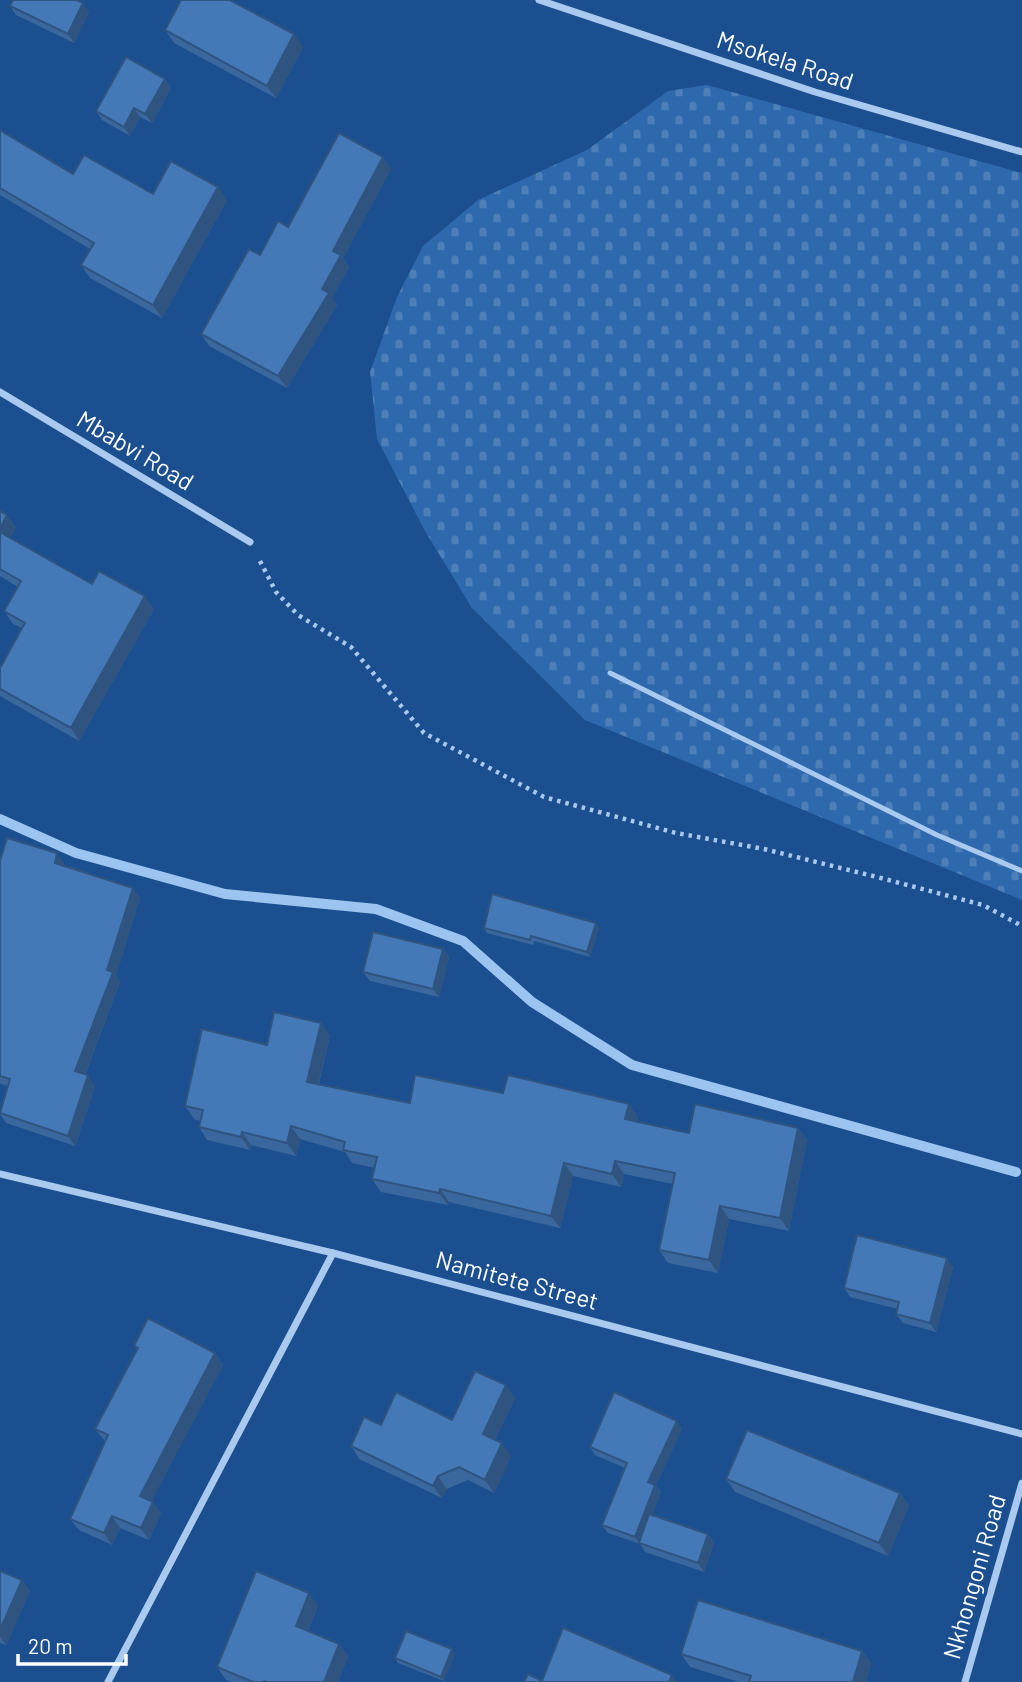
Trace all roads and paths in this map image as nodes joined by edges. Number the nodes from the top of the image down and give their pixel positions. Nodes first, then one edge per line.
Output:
1 (539, 0) edge
2 (1022, 152) edge
3 (0, 392) edge
4 (250, 542) joint
5 (610, 673) dead end
6 (1022, 871) edge
7 (1022, 926) edge
8 (0, 1174) edge
9 (333, 1253) junction
10 (1022, 1434) edge
11 (1022, 1483) edge
12 (108, 1682) edge
13 (965, 1682) edge

1 - 2 street, Msokela Road
3 - 4 street, Mbabvi Road
4 - 7 path
5 - 6 lane
8 - 9 street, Namitete Street
9 - 10 street, Namitete Street
9 - 12 street
11 - 13 street, Nkhongoni Road

